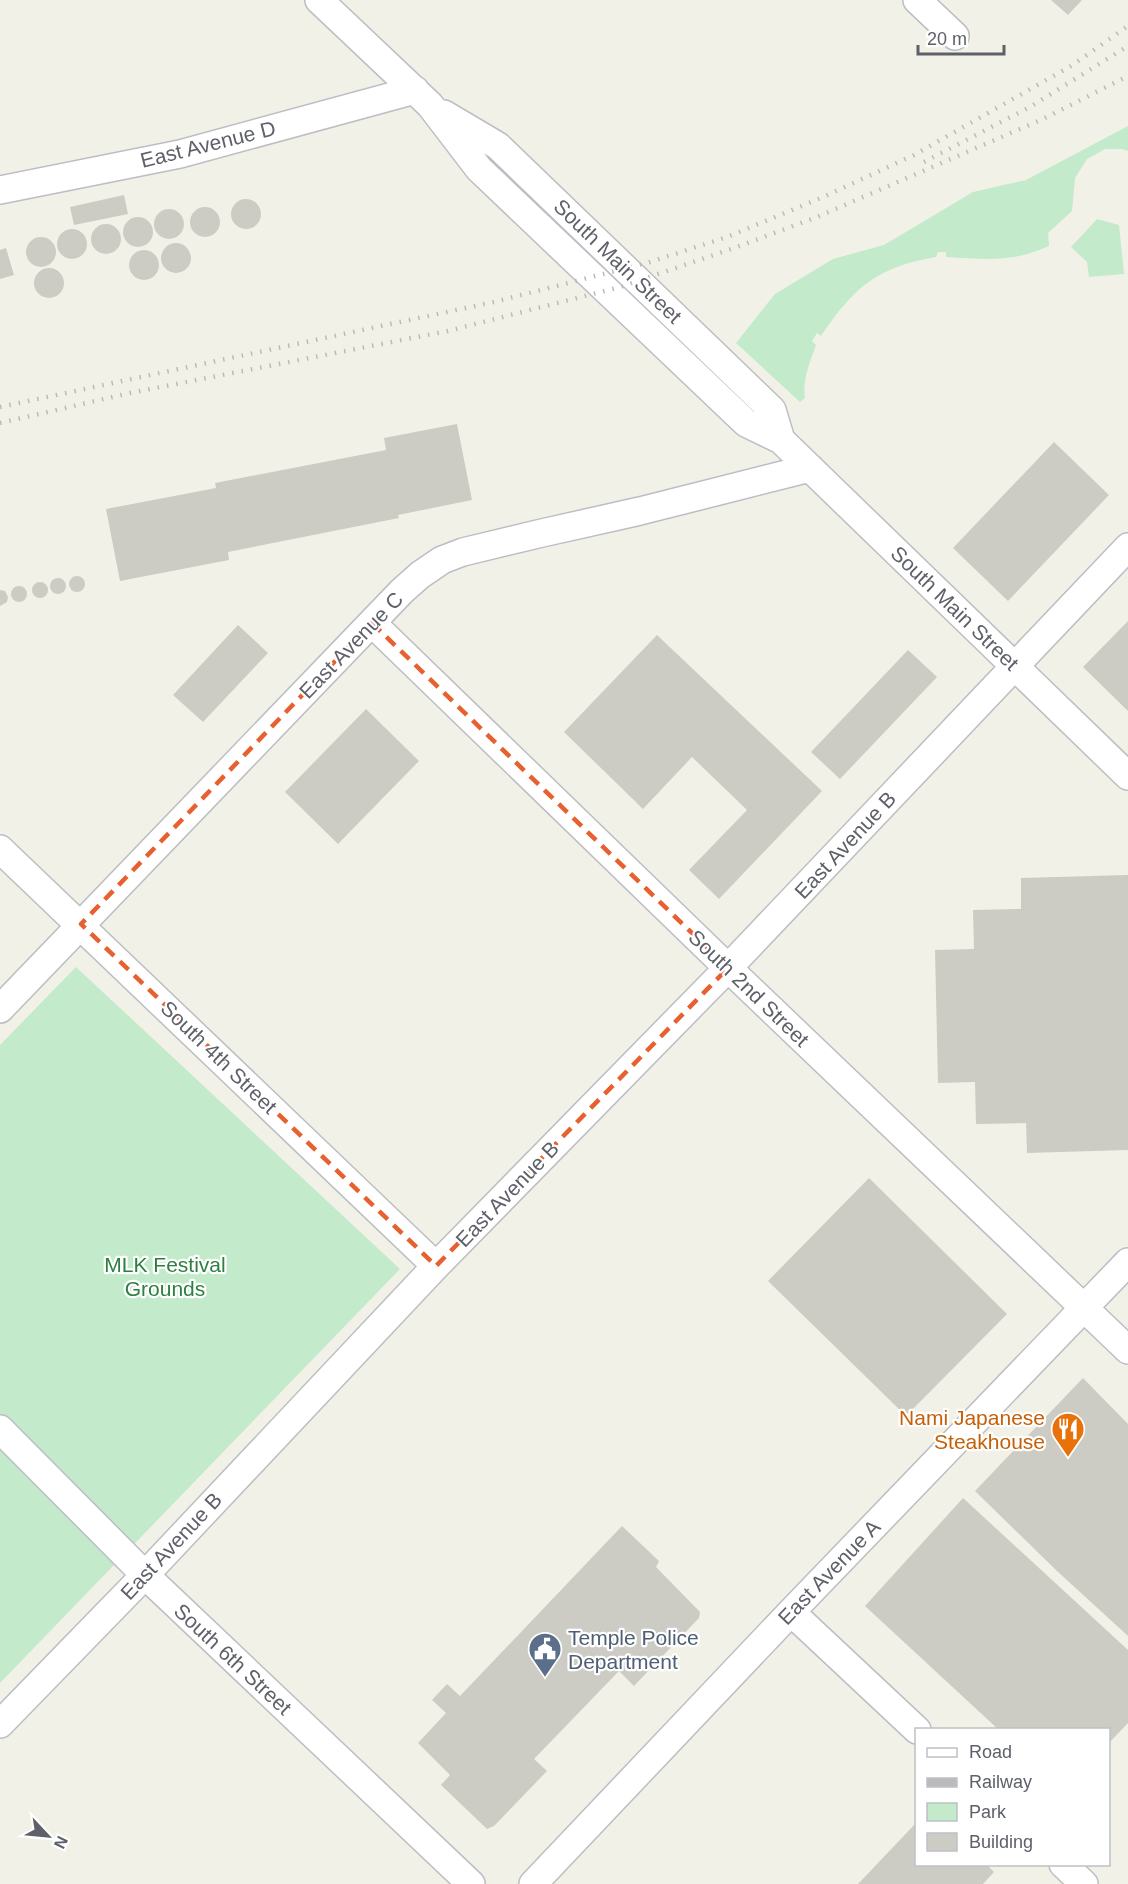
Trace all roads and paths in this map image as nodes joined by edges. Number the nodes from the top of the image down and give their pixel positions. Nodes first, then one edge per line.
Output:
1 (319, 0) edge
2 (917, 0) edge
3 (955, 36) dead end
4 (422, 98) junction
5 (0, 190) edge
6 (810, 468) junction
7 (1128, 547) edge
8 (372, 623) junction
9 (1015, 666) junction
10 (1128, 776) edge
11 (0, 849) edge
12 (81, 924) junction
13 (728, 968) junction
14 (0, 1009) edge
15 (1128, 1262) edge
16 (436, 1266) junction
17 (1084, 1307) junction
18 (1128, 1350) edge
19 (0, 1429) edge
20 (145, 1575) junction
21 (791, 1612) junction
22 (0, 1724) edge
23 (915, 1729) edge
24 (1065, 1866) edge
25 (471, 1884) edge
26 (533, 1884) edge
27 (1084, 1884) edge

1 - 4 street, South Main Street
2 - 3 street
4 - 5 street, East Avenue D
4 - 6 street, South Main Street
6 - 8 street, East Avenue C
6 - 9 street, South Main Street
7 - 9 street, East Avenue B
8 - 12 street, East Avenue C
8 - 13 street, South 2nd Street
9 - 10 street, South Main Street
9 - 13 street, East Avenue B
11 - 12 street, South 4th Street
12 - 14 street, East Avenue C
12 - 16 street, South 4th Street
13 - 16 street, East Avenue B
13 - 17 street, South 2nd Street
15 - 17 street, East Avenue A
16 - 20 street, East Avenue B
17 - 18 street, South 2nd Street
17 - 21 street, East Avenue A
19 - 20 street, South 6th Street
20 - 22 street, East Avenue B
20 - 25 street, South 6th Street
21 - 23 street
21 - 26 street, East Avenue A
24 - 27 street

